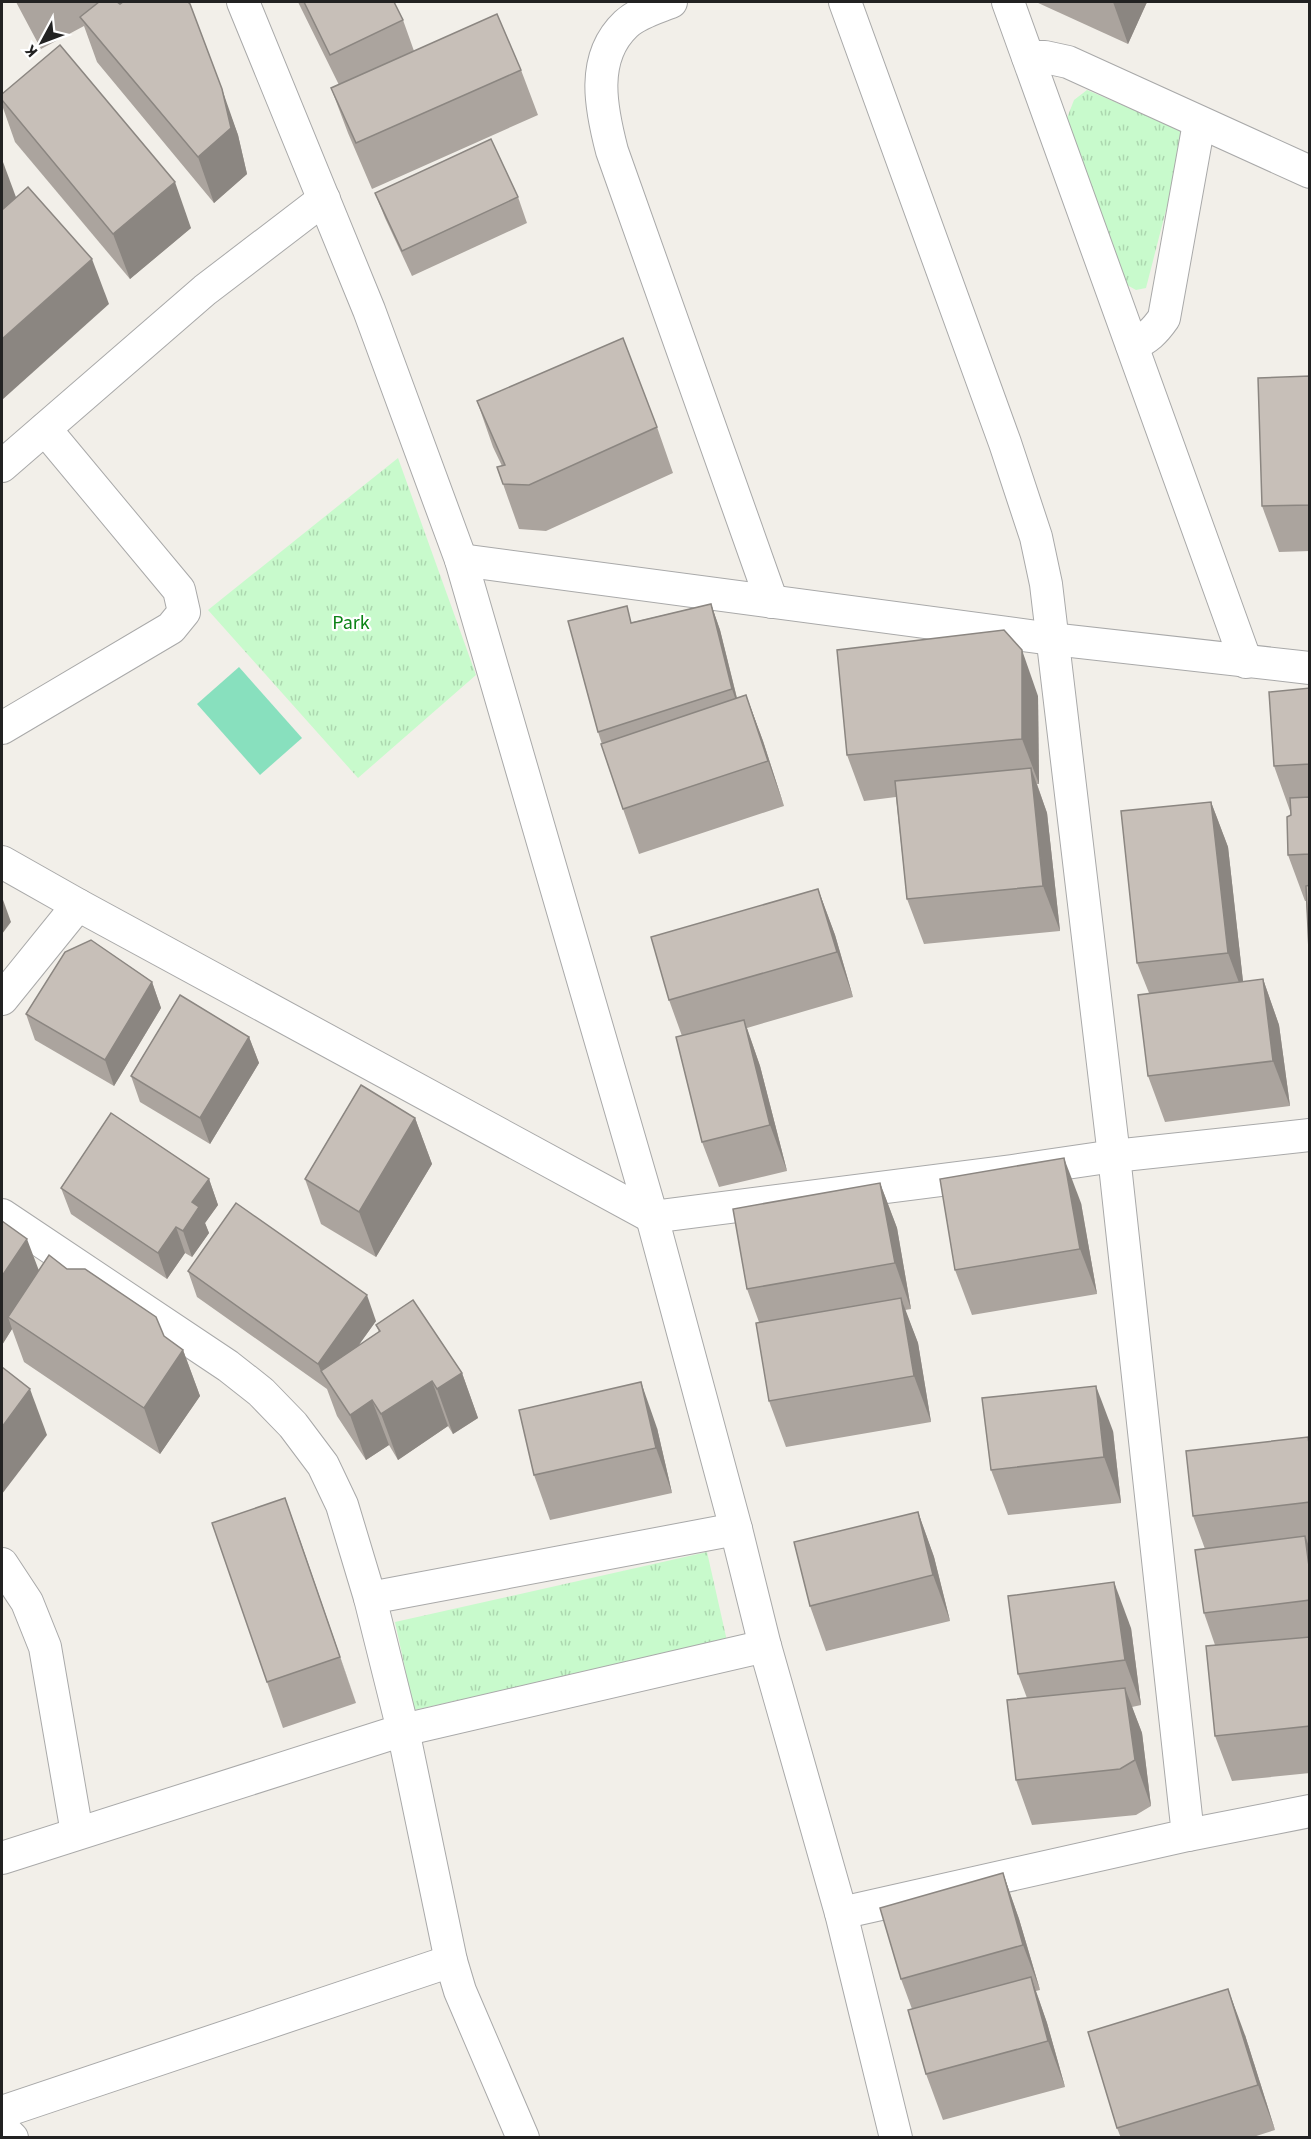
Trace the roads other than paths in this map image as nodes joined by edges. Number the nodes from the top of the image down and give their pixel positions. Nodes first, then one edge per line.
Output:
1 (243, 2) edge
2 (671, 2) edge
3 (845, 2) edge
4 (1008, 2) edge
5 (1028, 57) junction
6 (1199, 123) junction
7 (1310, 172) edge
8 (324, 200) junction
9 (1132, 345) junction
10 (45, 429) junction
11 (2, 466) edge
12 (461, 560) junction
13 (772, 602) junction
14 (1052, 639) junction
15 (1246, 662) junction
16 (1310, 668) edge
17 (2, 728) edge
18 (2, 862) edge
19 (78, 905) junction
20 (2, 999) edge
21 (1310, 1135) edge
22 (1114, 1156) junction
23 (2, 1215) edge
24 (652, 1217) junction
25 (736, 1528) junction
26 (2, 1564) edge
27 (370, 1598) junction
28 (765, 1646) junction
29 (403, 1730) junction
30 (1310, 1811) edge
31 (77, 1833) junction
32 (1188, 1835) junction
33 (2, 1857) edge
34 (841, 1913) junction
35 (451, 1961) junction
36 (2, 2112) edge
37 (2, 2128) edge
38 (12, 2138) edge
39 (523, 2138) edge
40 (897, 2138) edge

1 - 8 street
2 - 13 street
3 - 14 street
4 - 5 street
5 - 6 street
5 - 9 street
6 - 7 street
6 - 9 street
8 - 10 street
8 - 12 street
9 - 15 street
10 - 11 street
10 - 17 street
12 - 13 street
12 - 24 street
13 - 14 street
14 - 15 street
14 - 22 street
15 - 16 street
18 - 19 street
19 - 20 street
19 - 24 street
21 - 22 street
22 - 24 street
22 - 32 street
23 - 27 street
24 - 25 street
25 - 27 street
25 - 28 street
26 - 31 street
27 - 29 street
28 - 29 street
28 - 34 street
29 - 31 street
29 - 35 street
30 - 32 street
31 - 33 street
32 - 34 street
34 - 40 street
35 - 36 street
35 - 39 street
37 - 38 street

